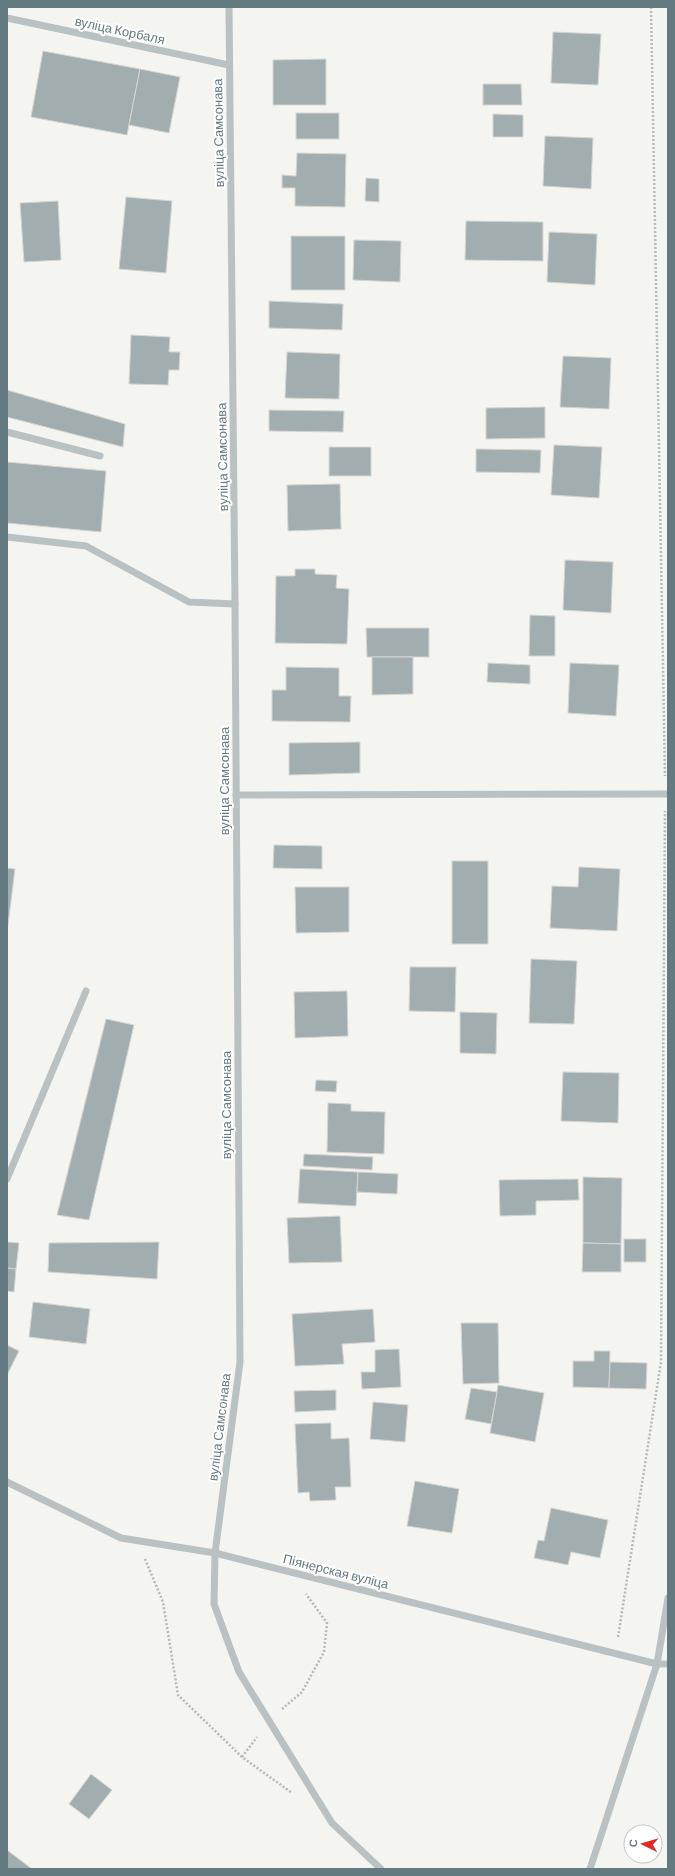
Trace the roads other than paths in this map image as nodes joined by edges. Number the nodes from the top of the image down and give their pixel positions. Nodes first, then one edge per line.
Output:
1 (229, 7) edge
2 (7, 18) edge
3 (229, 65) junction
4 (7, 432) edge
5 (100, 456) dead end
6 (7, 537) edge
7 (235, 604) junction
8 (667, 794) edge
9 (236, 795) junction
10 (86, 991) dead end
11 (7, 1179) edge
12 (7, 1482) edge
13 (215, 1554) junction
14 (668, 1598) edge
15 (657, 1664) junction
16 (668, 1664) edge
17 (381, 1869) edge
18 (590, 1869) edge

1 - 3 street, вуліца Самсонава
2 - 3 street, вуліца Корбаля
3 - 7 street, вуліца Самсонава
4 - 5 street
6 - 7 street
7 - 9 street, вуліца Самсонава
8 - 9 street
9 - 13 street, вуліца Самсонава
10 - 11 street
12 - 13 street, Піянерская вуліца
13 - 15 street, Піянерская вуліца
13 - 17 street, вуліца Самсонава
14 - 15 street
15 - 16 street, Піянерская вуліца
15 - 18 street

